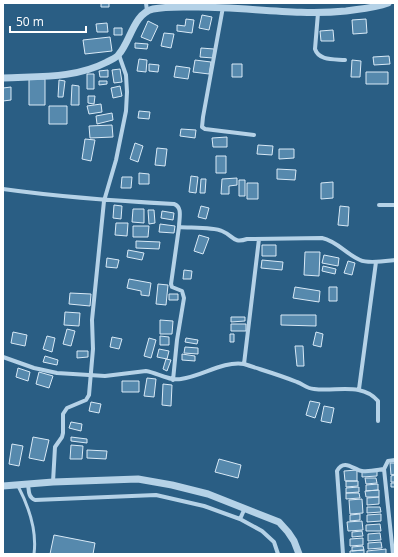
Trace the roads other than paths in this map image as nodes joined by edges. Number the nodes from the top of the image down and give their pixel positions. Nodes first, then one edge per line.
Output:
1 (146, 3) edge
2 (388, 3) edge
3 (224, 7) junction
4 (147, 11) junction
5 (318, 13) junction
6 (119, 55) junction
7 (345, 60) dead end
8 (3, 78) edge
9 (254, 135) dead end
10 (3, 189) edge
11 (104, 201) junction
12 (379, 205) dead end
13 (395, 205) edge
14 (179, 227) junction
15 (259, 239) junction
16 (395, 260) edge
17 (376, 262) junction
18 (3, 357) edge
19 (244, 364) junction
20 (91, 376) junction
21 (173, 380) junction
22 (359, 389) junction
23 (378, 420) dead end
24 (395, 460) edge
25 (384, 469) junction
26 (53, 482) junction
27 (28, 484) junction
28 (3, 486) edge
29 (18, 487) junction
30 (245, 508) junction
31 (240, 519) junction
32 (34, 554) edge
33 (278, 554) edge
34 (299, 554) edge
35 (344, 554) edge
36 (392, 554) edge

1 - 4 street
2 - 5 street
3 - 4 street
3 - 5 street
3 - 9 street
4 - 6 street
5 - 7 street
6 - 8 street
6 - 11 street
10 - 11 street
11 - 14 street
11 - 20 street
12 - 13 street
14 - 15 street
14 - 21 street
15 - 17 street
15 - 19 street
16 - 17 street
17 - 22 street
18 - 20 street
19 - 21 street
19 - 22 street
20 - 21 street
20 - 26 street
22 - 23 street
24 - 25 street
25 - 35 street
25 - 36 street
26 - 27 street
26 - 30 street
27 - 29 street
27 - 31 street
28 - 29 street
29 - 32 lane
30 - 31 street
30 - 34 street
31 - 33 street

